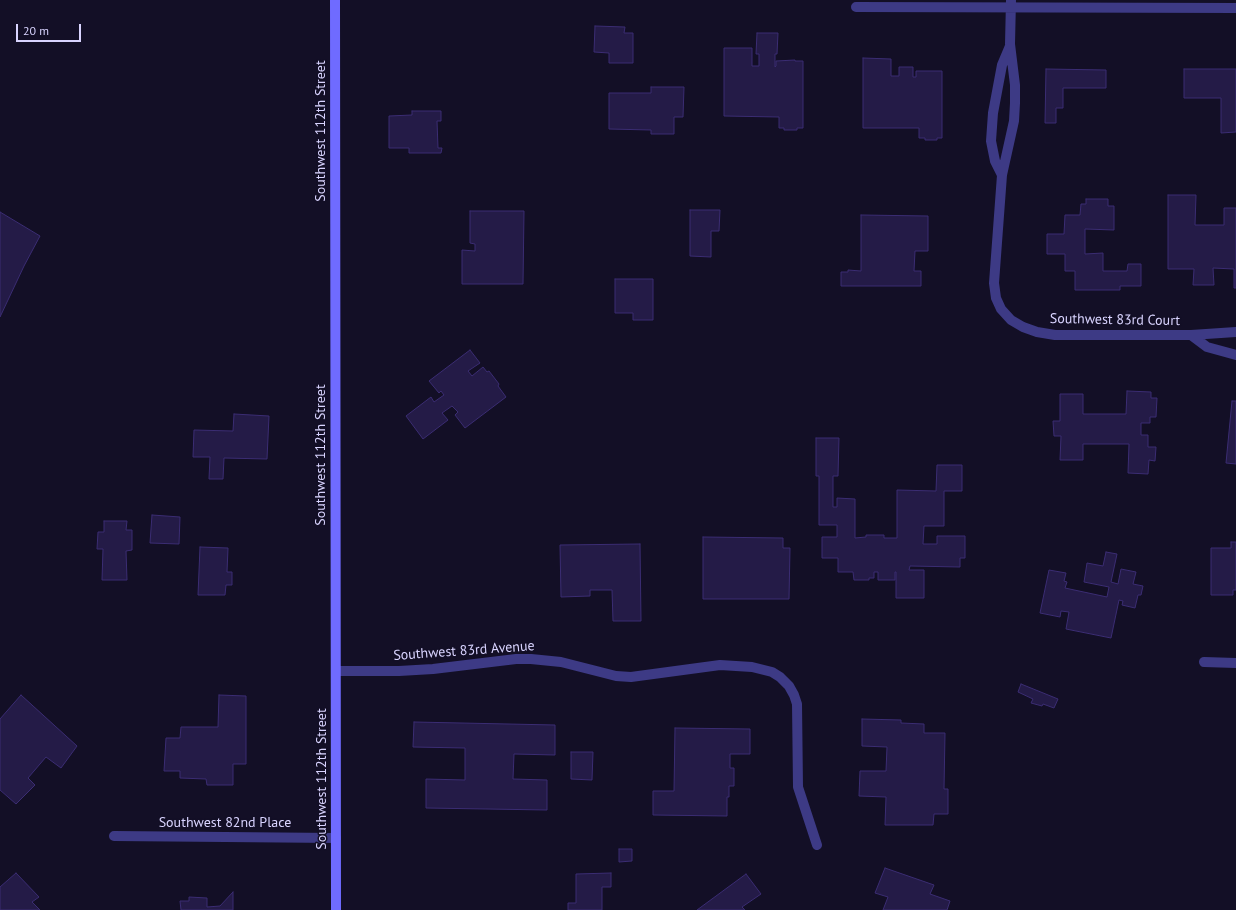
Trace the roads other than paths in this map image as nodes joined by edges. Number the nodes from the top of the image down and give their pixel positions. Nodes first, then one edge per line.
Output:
1 (334, 0) edge
2 (1011, 4) edge
3 (856, 8) dead end
4 (1236, 8) edge
5 (1010, 44) junction
6 (1002, 175) junction
7 (1236, 332) edge
8 (1191, 336) junction
9 (1236, 355) edge
10 (1204, 662) dead end
11 (1236, 663) edge
12 (336, 671) junction
13 (114, 836) dead end
14 (336, 838) junction
15 (817, 845) dead end
16 (336, 910) edge

1 - 12 main road, Southwest 112th Street
2 - 3 street
2 - 4 street
2 - 5 street
5 - 6 street, Southwest 83rd Court
5 - 6 street
6 - 8 street, Southwest 83rd Court
7 - 8 street, Southwest 83rd Court
8 - 9 street, Southwest 83rd Court
10 - 11 street
12 - 14 main road, Southwest 112th Street
12 - 15 street, Southwest 83rd Avenue
13 - 14 street, Southwest 82nd Place
14 - 16 main road, Southwest 112th Street

